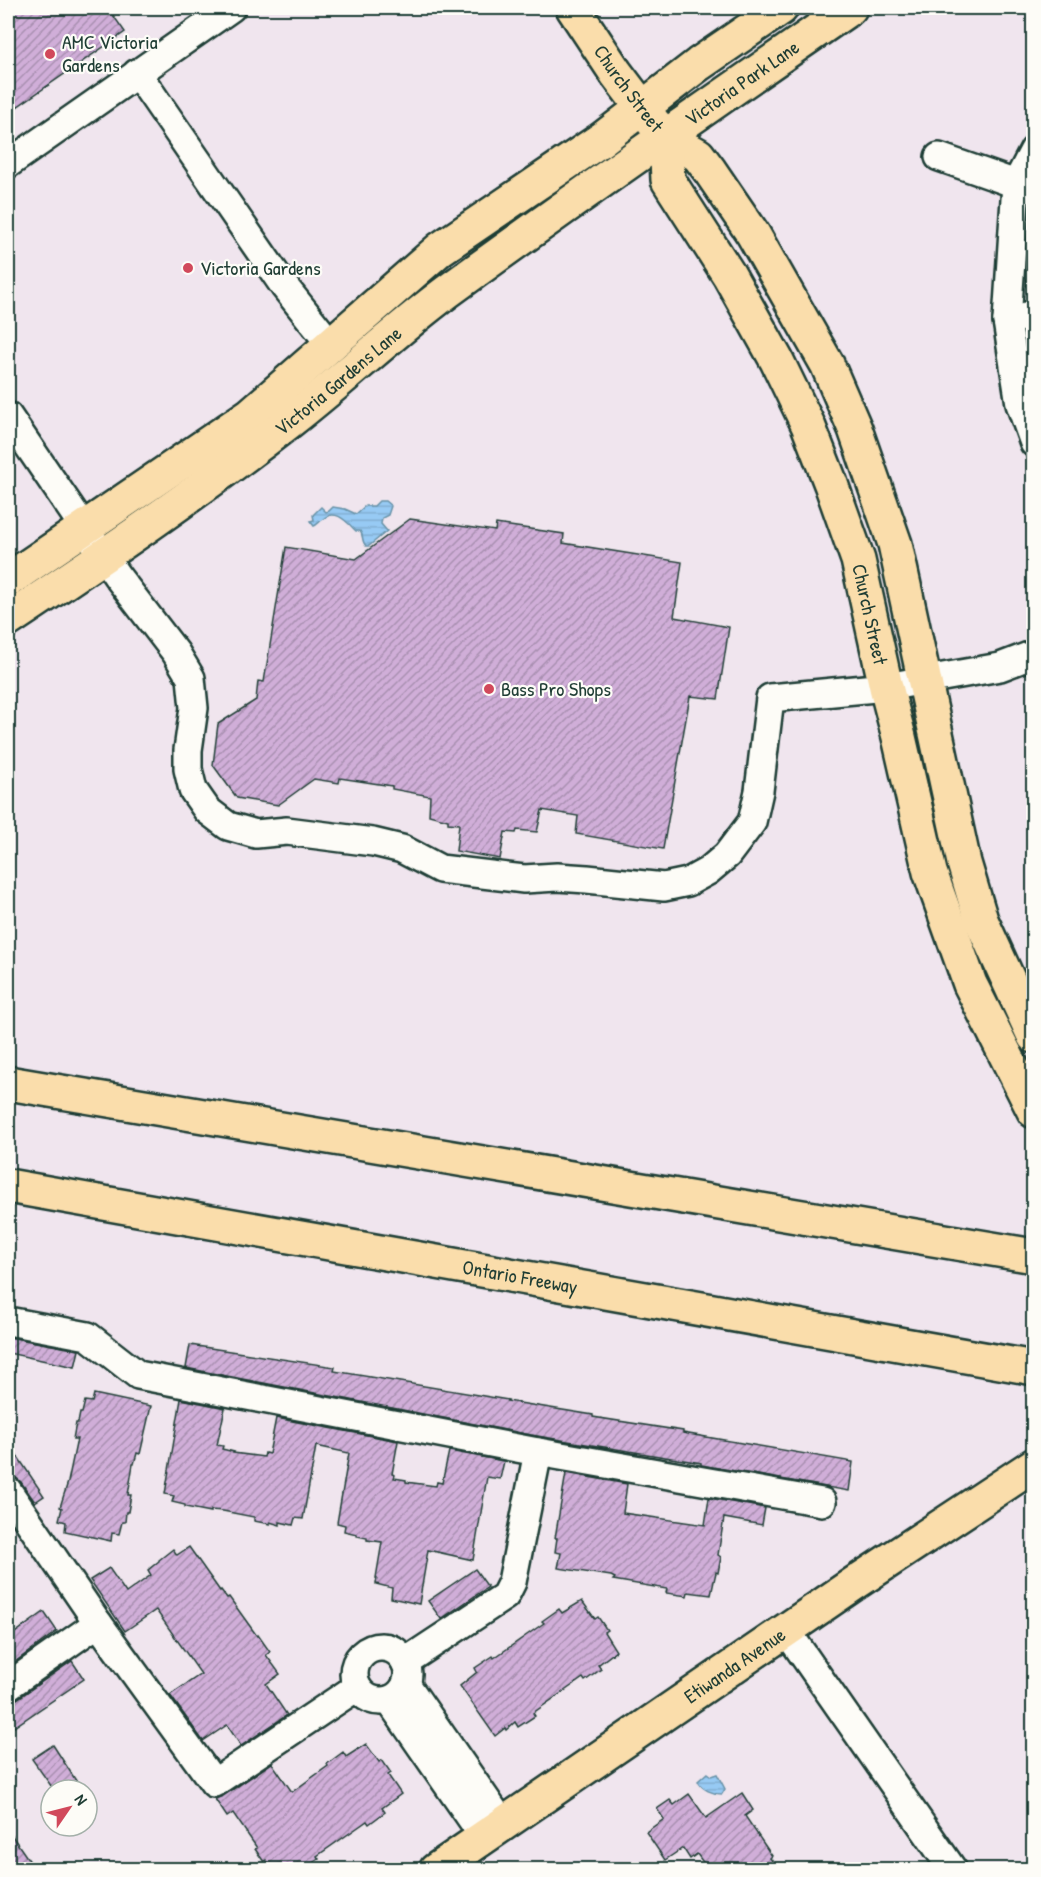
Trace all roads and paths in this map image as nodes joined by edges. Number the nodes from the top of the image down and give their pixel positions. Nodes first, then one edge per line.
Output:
1 (231, 8) edge
2 (573, 8) edge
3 (781, 8) edge
4 (850, 8) edge
5 (137, 73) junction
6 (642, 108) junction
7 (666, 137) junction
8 (1034, 150) edge
9 (939, 158) dead end
10 (8, 164) edge
11 (1016, 184) junction
12 (1034, 314) edge
13 (1007, 321) junction
14 (331, 345) junction
15 (8, 416) edge
16 (1034, 443) edge
17 (84, 528) junction
18 (103, 556) junction
19 (8, 580) edge
20 (8, 620) edge
21 (1034, 654) edge
22 (926, 680) junction
23 (886, 687) junction
24 (1034, 1036) edge
25 (8, 1083) edge
26 (1034, 1111) edge
27 (8, 1186) edge
28 (1034, 1256) edge
29 (8, 1322) edge
30 (1034, 1368) edge
31 (538, 1452) junction
32 (1034, 1465) edge
33 (8, 1491) edge
34 (822, 1502) dead end
35 (98, 1623) junction
36 (786, 1630) junction
37 (400, 1682) junction
38 (8, 1686) edge
39 (357, 1687) junction
40 (494, 1831) junction
41 (436, 1869) edge
42 (953, 1869) edge

1 - 5 street
2 - 6 main road, Church Street
3 - 6 main road, Victoria Park Lane
4 - 7 main road, Victoria Park Lane
5 - 10 street
5 - 14 street
6 - 7 main road, Church Street
6 - 14 main road, Victoria Gardens Lane
7 - 18 main road, Victoria Gardens Lane
7 - 22 main road, Church Street
7 - 23 main road, Church Street
8 - 11 street
9 - 11 street
11 - 13 street
12 - 13 street
13 - 16 street
14 - 17 main road, Victoria Gardens Lane
15 - 17 street
17 - 18 street
17 - 19 main road, Victoria Gardens Lane
18 - 20 main road, Victoria Gardens Lane
18 - 23 street
21 - 22 street
22 - 23 street
22 - 24 main road, Church Street
23 - 26 main road, Church Street
25 - 28 main road
27 - 30 main road, Ontario Freeway
29 - 31 street
31 - 34 street
31 - 37 street
32 - 36 main road, Etiwanda Avenue
33 - 35 street
35 - 38 street
35 - 39 street
36 - 40 main road, Etiwanda Avenue
36 - 42 street
37 - 39 street
37 - 39 street
37 - 40 street
40 - 41 main road, Etiwanda Avenue

